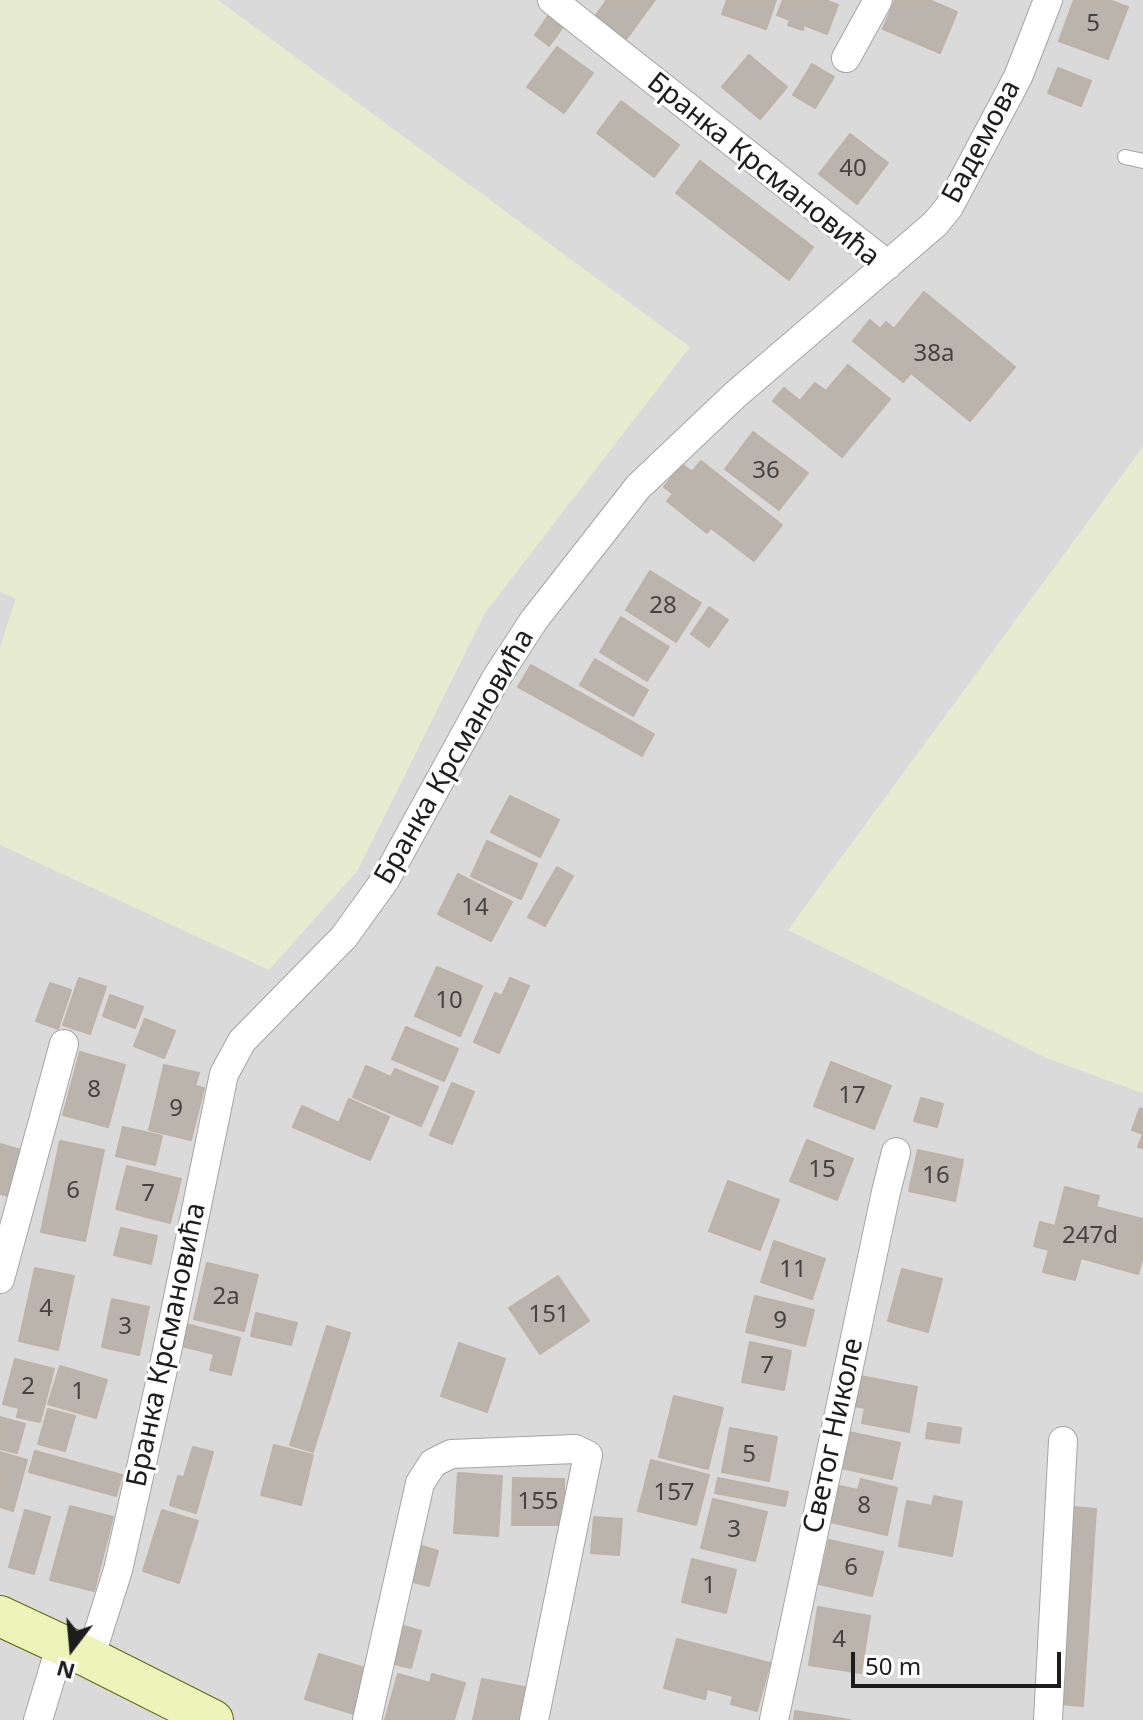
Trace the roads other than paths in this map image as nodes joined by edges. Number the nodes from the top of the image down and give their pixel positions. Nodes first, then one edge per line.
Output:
1 (552, 0) edge
2 (878, 0) edge
3 (1048, 0) edge
4 (846, 58) dead end
5 (1125, 157) dead end
6 (1143, 161) edge
7 (888, 265) junction
8 (64, 1044) dead end
9 (896, 1152) dead end
10 (0, 1279) edge
11 (1063, 1441) dead end
12 (0, 1616) edge
13 (76, 1651) junction
14 (38, 1720) edge
15 (213, 1720) edge
16 (367, 1720) edge
17 (534, 1720) edge
18 (774, 1720) edge
19 (1048, 1720) edge

1 - 7 street, Бранка Крсмановића
2 - 4 street
3 - 7 street, Бадемова
5 - 6 lane
7 - 13 street, Бранка Крсмановића
8 - 10 street
9 - 18 street, Светог Николе
11 - 19 street
12 - 13 main road
13 - 14 street, Бранка Крсмановића
13 - 15 main road
16 - 17 street

